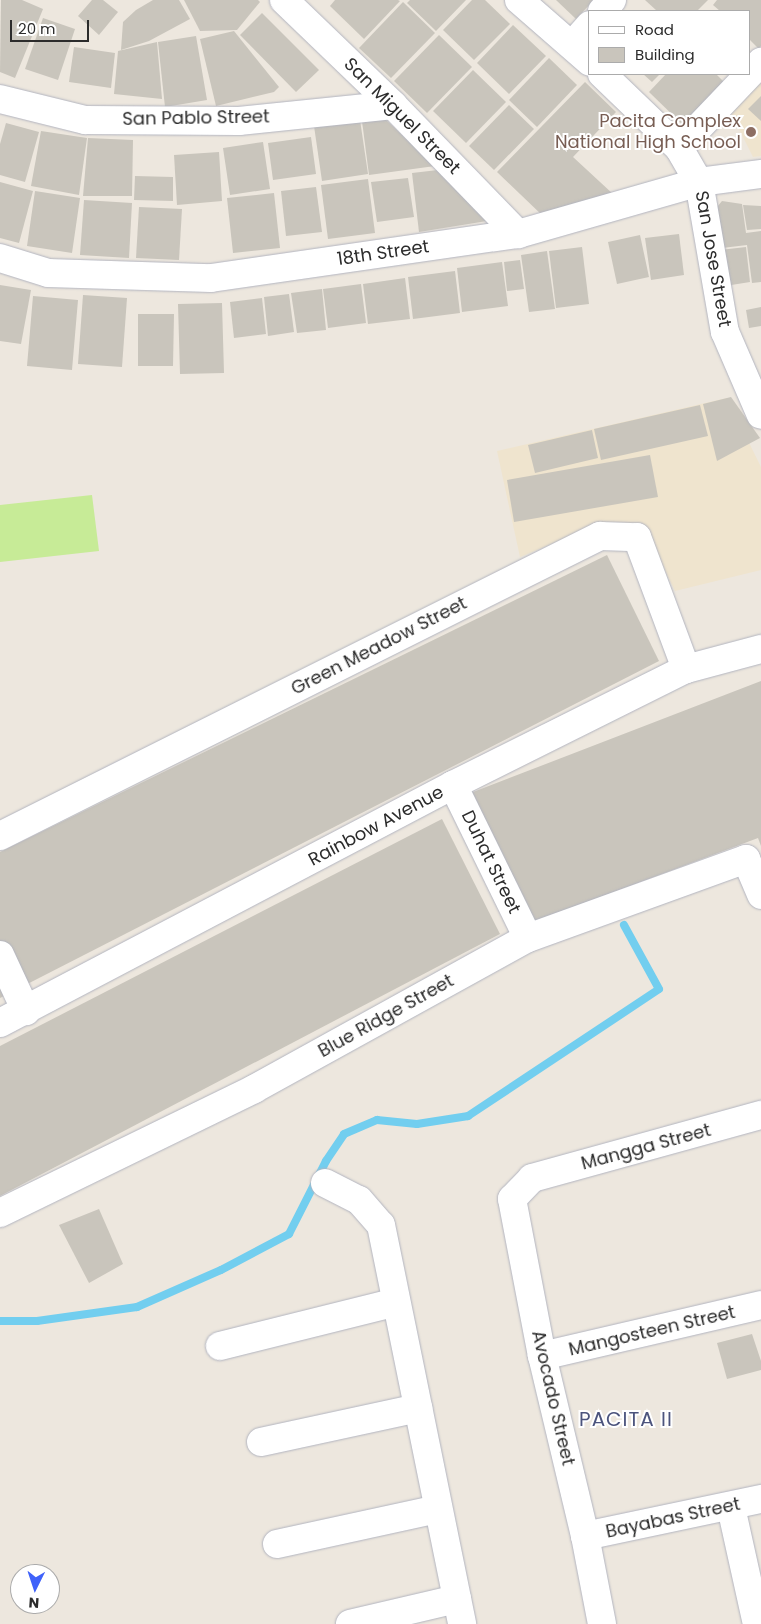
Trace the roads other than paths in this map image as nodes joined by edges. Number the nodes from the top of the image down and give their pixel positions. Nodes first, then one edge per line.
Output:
1 (284, 0) edge
2 (519, 0) edge
3 (612, 0) edge
4 (603, 10) edge
5 (584, 44) edge
6 (761, 62) edge
7 (751, 72) edge
8 (603, 75) edge
9 (749, 75) edge
10 (0, 99) edge
11 (393, 105) junction
12 (679, 148) junction
13 (761, 174) edge
14 (699, 182) junction
15 (518, 234) junction
16 (0, 258) edge
17 (761, 415) edge
18 (761, 649) edge
19 (686, 669) junction
20 (453, 785) junction
21 (0, 836) edge
22 (761, 895) edge
23 (528, 938) junction
24 (0, 955) edge
25 (26, 1011) junction
26 (0, 1023) edge
27 (761, 1116) edge
28 (532, 1178) joint
29 (326, 1183) dead end
30 (0, 1213) edge
31 (396, 1302) junction
32 (761, 1305) edge
33 (220, 1346) dead end
34 (542, 1356) junction
35 (418, 1408) junction
36 (261, 1442) dead end
37 (761, 1500) edge
38 (731, 1507) junction
39 (437, 1509) junction
40 (585, 1536) junction
41 (277, 1544) dead end
42 (460, 1612) edge
43 (350, 1624) edge
44 (602, 1624) edge
45 (757, 1624) edge

1 - 11 street, San Miguel Street
2 - 5 street
3 - 4 street
6 - 7 street
8 - 12 street, San Jose Street
9 - 12 street
10 - 11 street, San Pablo Street
11 - 15 street, San Miguel Street
12 - 14 street, San Jose Street
13 - 14 street, 18th Street
14 - 15 street, 18th Street
14 - 17 street, San Jose Street
15 - 16 street, 18th Street
18 - 19 street, Rainbow Avenue
19 - 20 street, Rainbow Avenue
19 - 21 street, Green Meadow Street
20 - 23 street, Duhat Street
20 - 25 street, Rainbow Avenue
22 - 23 street, Blue Ridge Street
23 - 30 street, Blue Ridge Street
24 - 25 street
25 - 26 street, Rainbow Avenue
27 - 28 street, Mangga Street
28 - 34 street, Avocado Street
29 - 31 street
31 - 33 street
31 - 35 street
32 - 34 street, Mangosteen Street
34 - 40 street, Avocado Street
35 - 36 street
35 - 39 street
37 - 38 street, Bayabas Street
38 - 40 street, Bayabas Street
38 - 45 street
39 - 41 street
39 - 42 street
40 - 44 street, Avocado Street
42 - 43 street

